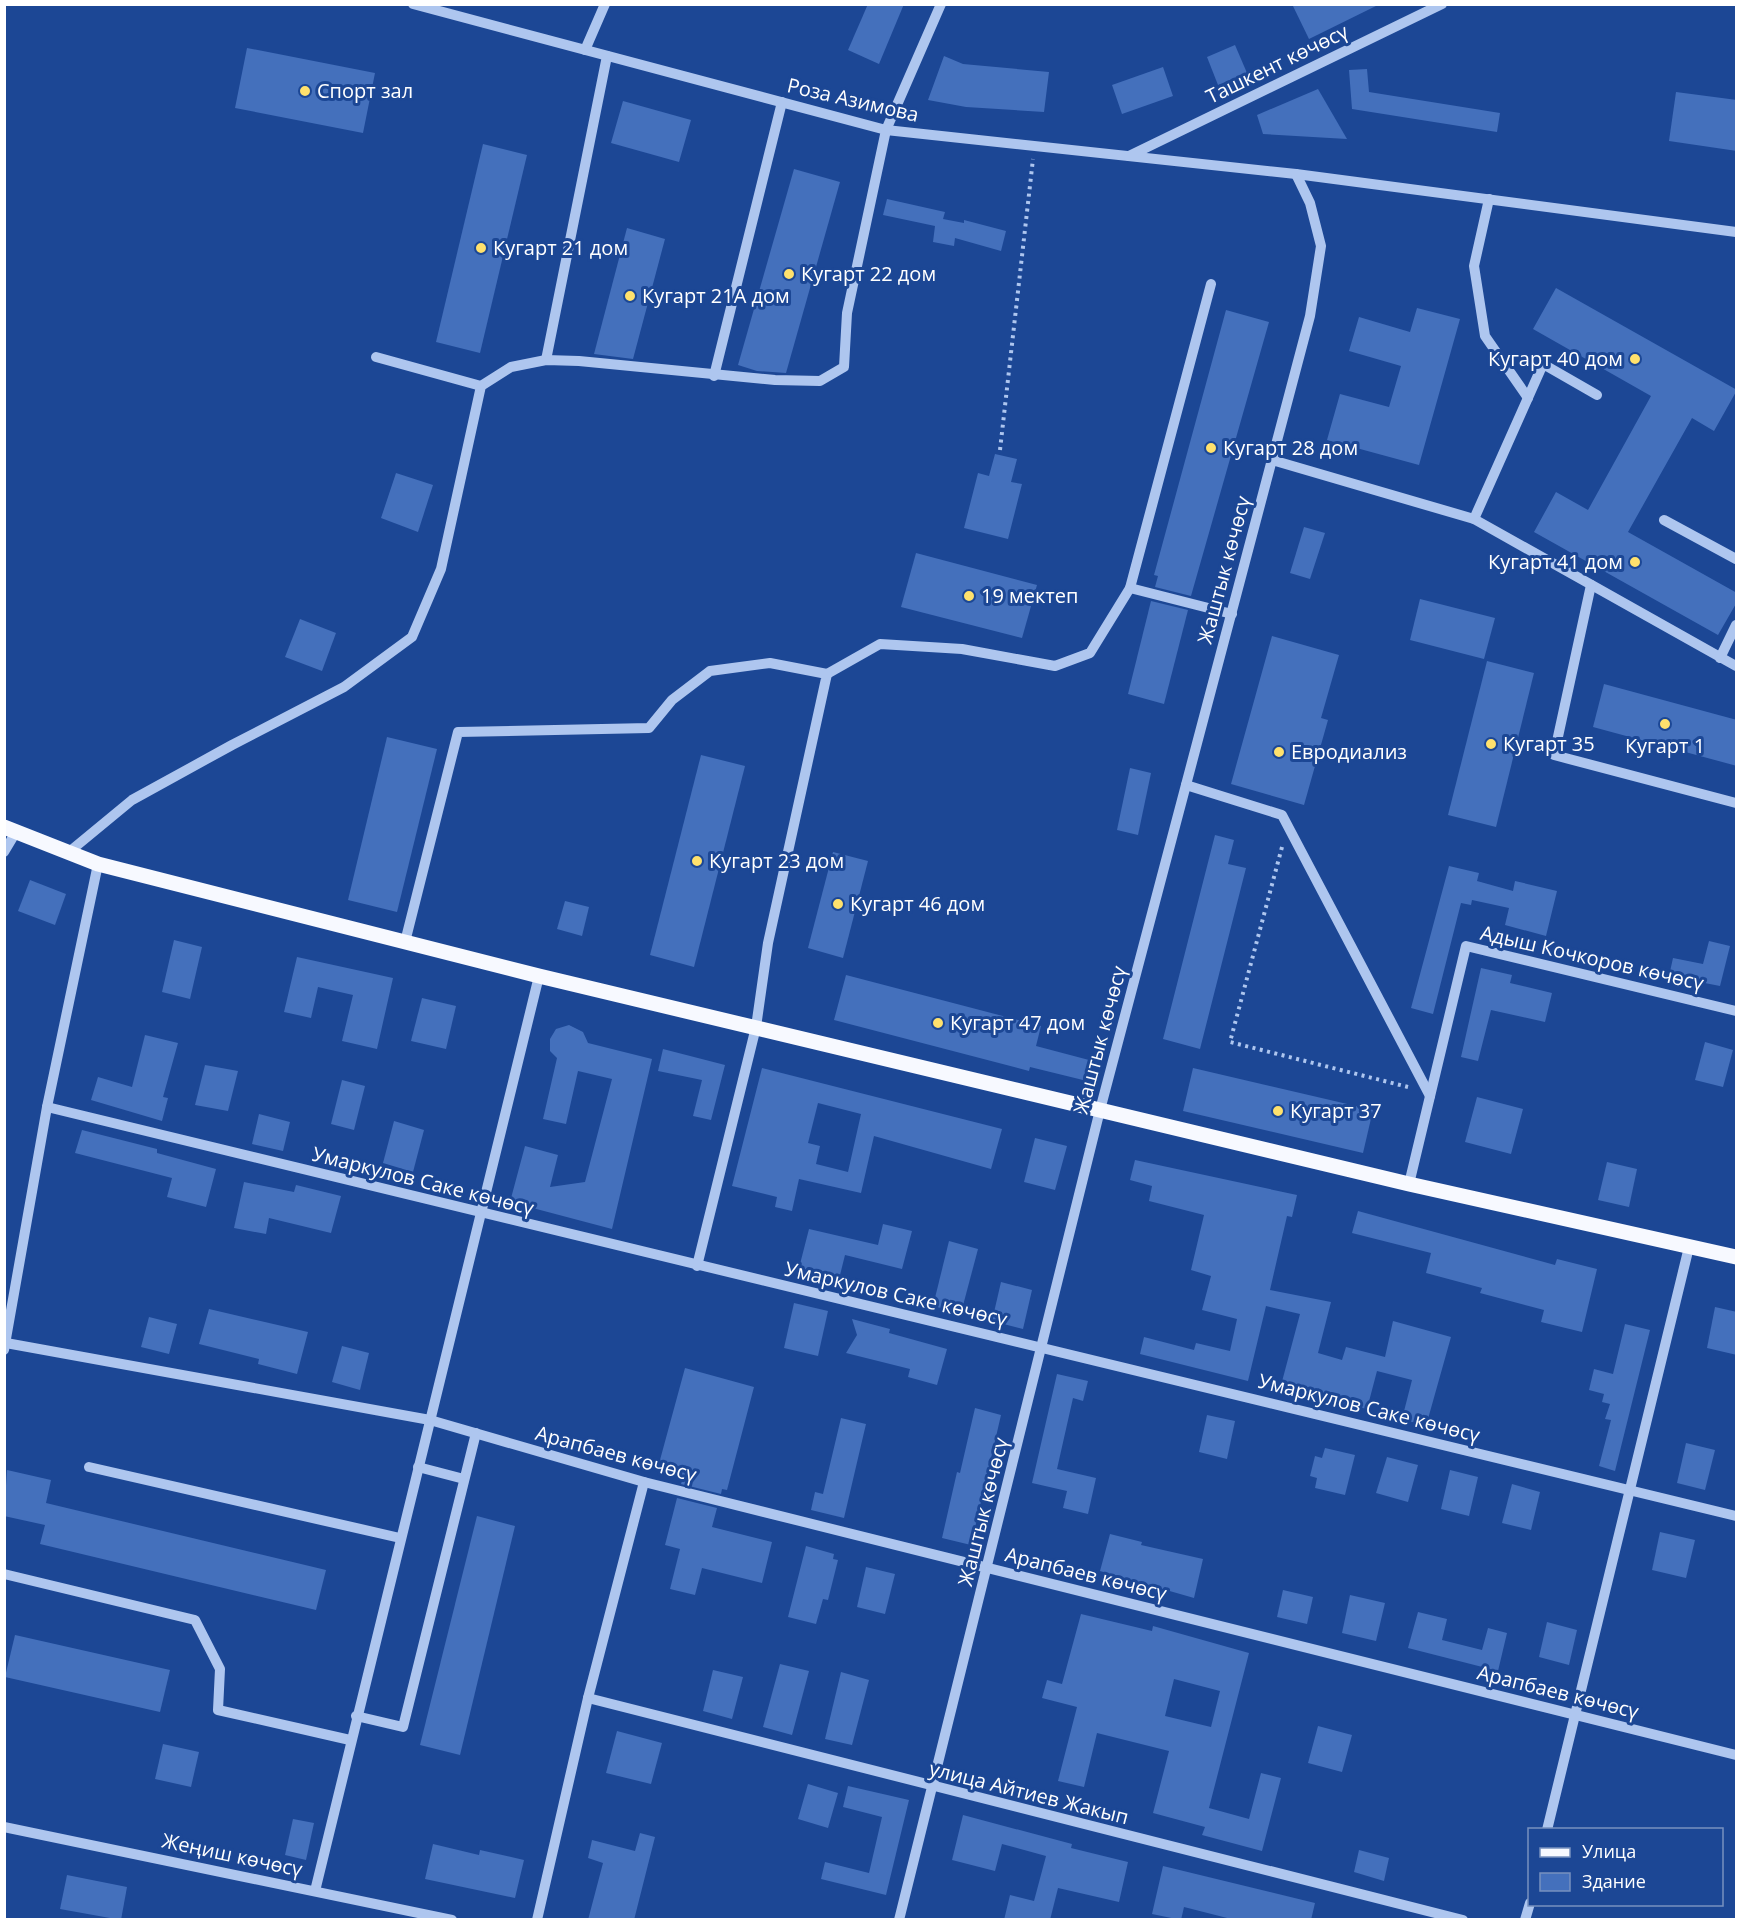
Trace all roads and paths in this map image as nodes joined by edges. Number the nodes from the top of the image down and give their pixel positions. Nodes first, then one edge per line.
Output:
1 (413, 4) edge
2 (605, 4) edge
3 (941, 4) edge
4 (1442, 4) edge
5 (585, 50) junction
6 (607, 56) junction
7 (782, 102) junction
8 (886, 130) junction
9 (1034, 146) junction
10 (1128, 156) junction
11 (1296, 174) junction
12 (1490, 200) junction
13 (1737, 232) edge
14 (1211, 284) dead end
15 (376, 357) dead end
16 (546, 360) junction
17 (714, 376) junction
18 (481, 386) junction
19 (1597, 395) dead end
20 (1528, 398) junction
21 (1000, 450) dead end
22 (1272, 460) junction
23 (1474, 519) junction
24 (1664, 520) dead end
25 (1737, 559) edge
26 (1592, 585) junction
27 (1130, 588) junction
28 (1232, 614) junction
29 (1737, 625) edge
30 (1720, 658) junction
31 (1737, 666) edge
32 (827, 674) junction
33 (1186, 785) junction
34 (1737, 803) edge
35 (1288, 826) junction
36 (10, 829) edge
37 (4, 852) edge
38 (69, 852) junction
39 (98, 864) junction
40 (405, 942) junction
41 (539, 976) junction
42 (1737, 1011) edge
43 (756, 1027) junction
44 (1430, 1094) junction
45 (47, 1107) junction
46 (1100, 1110) junction
47 (1409, 1184) junction
48 (481, 1213) junction
49 (1689, 1247) junction
50 (1737, 1257) edge
51 (697, 1266) junction
52 (5, 1346) edge
53 (1041, 1347) junction
54 (430, 1420) junction
55 (476, 1434) junction
56 (89, 1467) dead end
57 (418, 1467) junction
58 (464, 1479) junction
59 (644, 1482) junction
60 (1630, 1490) junction
61 (1737, 1516) edge
62 (400, 1538) junction
63 (988, 1569) junction
64 (4, 1574) edge
65 (588, 1698) junction
66 (1575, 1715) junction
67 (356, 1716) junction
68 (350, 1740) junction
69 (1737, 1755) edge
70 (933, 1787) junction
71 (4, 1827) edge
72 (1547, 1828) edge
73 (315, 1890) junction
74 (452, 1920) edge
75 (537, 1920) edge
76 (899, 1920) edge
77 (1462, 1920) edge

1 - 5 street, Роза Азимова
2 - 5 street
3 - 8 street
4 - 10 street, Ташкент көчөсү
5 - 6 street, Роза Азимова
6 - 7 street, Роза Азимова
6 - 16 street
7 - 8 street, Роза Азимова
7 - 17 street
8 - 9 street, Роза Азимова
8 - 17 street
9 - 10 street, Роза Азимова
9 - 21 path
10 - 11 street, Роза Азимова
11 - 12 street, Роза Азимова
11 - 22 street, Жаштык көчөсү
12 - 13 street, Роза Азимова
12 - 20 street
14 - 27 street
15 - 18 street
16 - 17 street
16 - 18 street
18 - 38 street
19 - 20 street
20 - 23 street
22 - 23 street
22 - 28 street, Жаштык көчөсү
23 - 26 street
24 - 25 street
26 - 30 street
26 - 34 street
27 - 28 street
27 - 32 street
28 - 33 street, Жаштык көчөсү
29 - 30 street
30 - 31 street
32 - 40 street
32 - 43 street
33 - 35 street
33 - 46 street, Жаштык көчөсү
35 - 44 street
35 - 44 path
36 - 37 street
36 - 38 main road
38 - 39 main road
39 - 40 main road
39 - 45 street
40 - 41 main road
41 - 43 main road
41 - 48 street
42 - 44 street, Адыш Кочкоров көчөсү
43 - 46 main road
43 - 51 street
44 - 47 street, Адыш Кочкоров көчөсү
45 - 48 street, Умаркулов Саке көчөсү
45 - 52 street
46 - 47 main road
46 - 53 street, Жаштык көчөсү
47 - 49 main road
48 - 51 street, Умаркулов Саке көчөсү
48 - 54 street
49 - 50 main road
49 - 60 street
51 - 53 street, Умаркулов Саке көчөсү
52 - 54 street, Арапбаев көчөсү
53 - 60 street, Умаркулов Саке көчөсү
53 - 63 street, Жаштык көчөсү
54 - 55 street, Арапбаев көчөсү
54 - 57 street
55 - 58 street
55 - 59 street, Арапбаев көчөсү
56 - 62 street
57 - 58 street
57 - 62 street
58 - 67 street
59 - 63 street, Арапбаев көчөсү
59 - 65 street
60 - 61 street, Умаркулов Саке көчөсү
60 - 66 street
62 - 67 street
63 - 66 street, Арапбаев көчөсү
63 - 70 street, Жаштык көчөсү
64 - 68 street
65 - 70 street, улица Айтиев Жакып
65 - 75 street
66 - 69 street, Арапбаев көчөсү
66 - 72 street
67 - 68 street
68 - 73 street
70 - 76 street, Жаштык көчөсү
70 - 77 street, улица Айтиев Жакып
71 - 73 street, Жеңиш көчөсү
73 - 74 street, Жеңиш көчөсү

